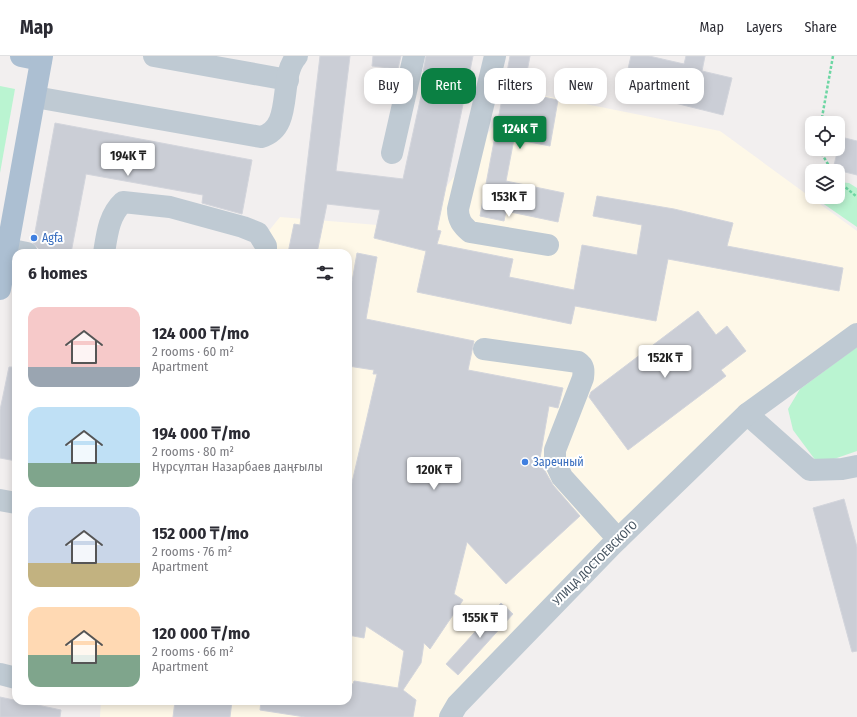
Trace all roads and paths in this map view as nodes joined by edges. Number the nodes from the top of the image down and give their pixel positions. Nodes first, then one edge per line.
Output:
1 (154, 56) edge
2 (296, 56) edge
3 (414, 56) edge
4 (495, 56) edge
5 (833, 56) edge
6 (35, 57) edge
7 (288, 80) junction
8 (35, 97) junction
9 (822, 116) edge
10 (392, 153) dead end
11 (845, 187) edge
12 (857, 197) edge
13 (548, 245) dead end
14 (17, 249) edge
15 (105, 249) edge
16 (266, 249) edge
17 (12, 262) edge
18 (0, 289) edge
19 (857, 334) edge
20 (484, 349) dead end
21 (747, 414) junction
22 (857, 466) edge
23 (0, 500) edge
24 (12, 502) edge
25 (618, 539) junction
26 (0, 674) edge
27 (12, 677) edge
28 (450, 717) edge

1 - 7 lane
2 - 7 lane
3 - 10 lane
4 - 13 lane
5 - 9 path
6 - 8 main road
7 - 8 lane
8 - 14 main road
11 - 12 path
15 - 16 lane
17 - 18 main road
19 - 21 lane, УЛИЦА ДОСТОЕВСКОГО
20 - 25 lane
21 - 22 lane
21 - 25 lane, УЛИЦА ДОСТОЕВСКОГО
23 - 24 lane
25 - 28 lane, УЛИЦА ДОСТОЕВСКОГО
26 - 27 lane

